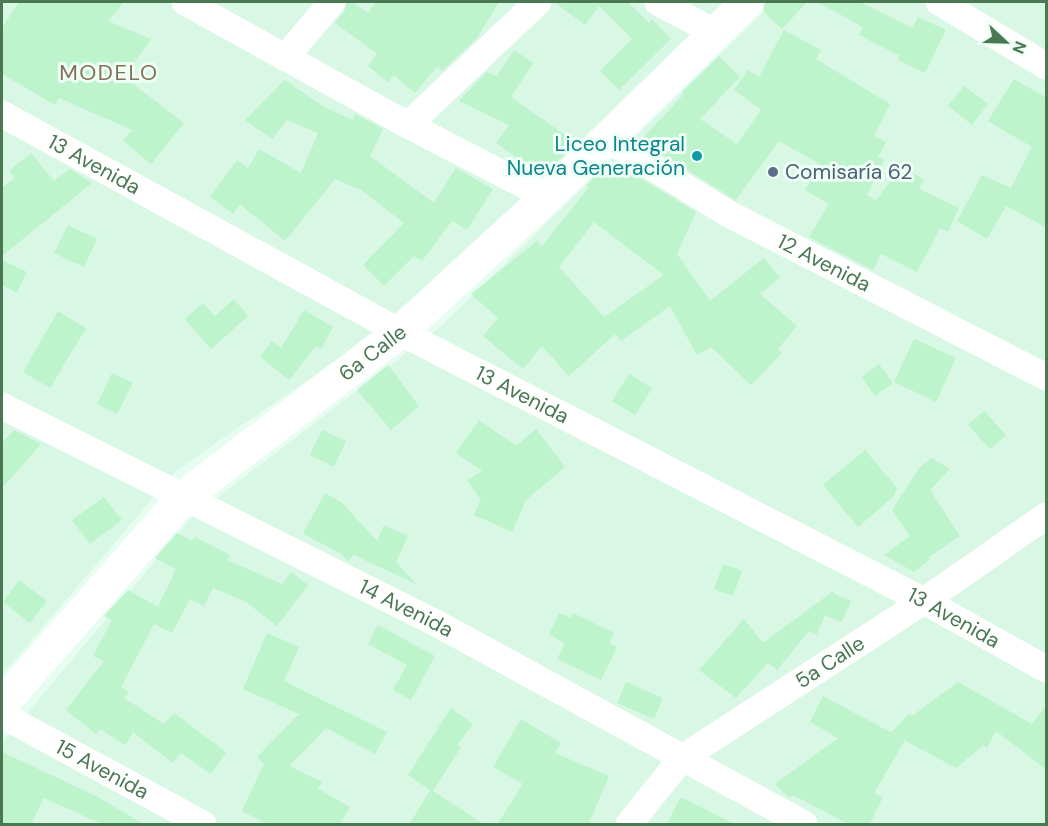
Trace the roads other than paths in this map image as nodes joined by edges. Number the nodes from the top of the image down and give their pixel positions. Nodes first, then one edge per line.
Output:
1 (185, 2) edge
2 (332, 2) edge
3 (538, 2) edge
4 (658, 2) edge
5 (747, 2) edge
6 (939, 2) edge
7 (716, 33) junction
8 (285, 58) junction
9 (1047, 66) edge
10 (2, 114) edge
11 (408, 125) junction
12 (607, 139) junction
13 (547, 197) junction
14 (400, 332) junction
15 (1047, 377) edge
16 (2, 406) edge
17 (185, 496) junction
18 (1047, 516) edge
19 (924, 601) junction
20 (1047, 669) edge
21 (2, 704) edge
22 (2, 715) edge
23 (681, 758) junction
24 (203, 825) edge
25 (628, 825) edge
26 (804, 825) edge

1 - 8 street
2 - 8 street
3 - 11 street
4 - 7 street
5 - 7 main road, 6a Calle
6 - 9 street
7 - 12 main road, 6a Calle
8 - 11 street
10 - 14 street, 13 Avenida
11 - 13 street
12 - 13 main road, 6a Calle
12 - 15 street, 12 Avenida
13 - 14 main road, 6a Calle
14 - 17 main road, 6a Calle
14 - 19 street, 13 Avenida
16 - 17 street, 14 Avenida
17 - 21 main road, 6a Calle
17 - 23 street, 14 Avenida
18 - 19 street, 5a Calle
19 - 20 street, 13 Avenida
19 - 23 street, 5a Calle
22 - 24 street, 15 Avenida
23 - 25 street, 5a Calle
23 - 26 street, 14 Avenida

